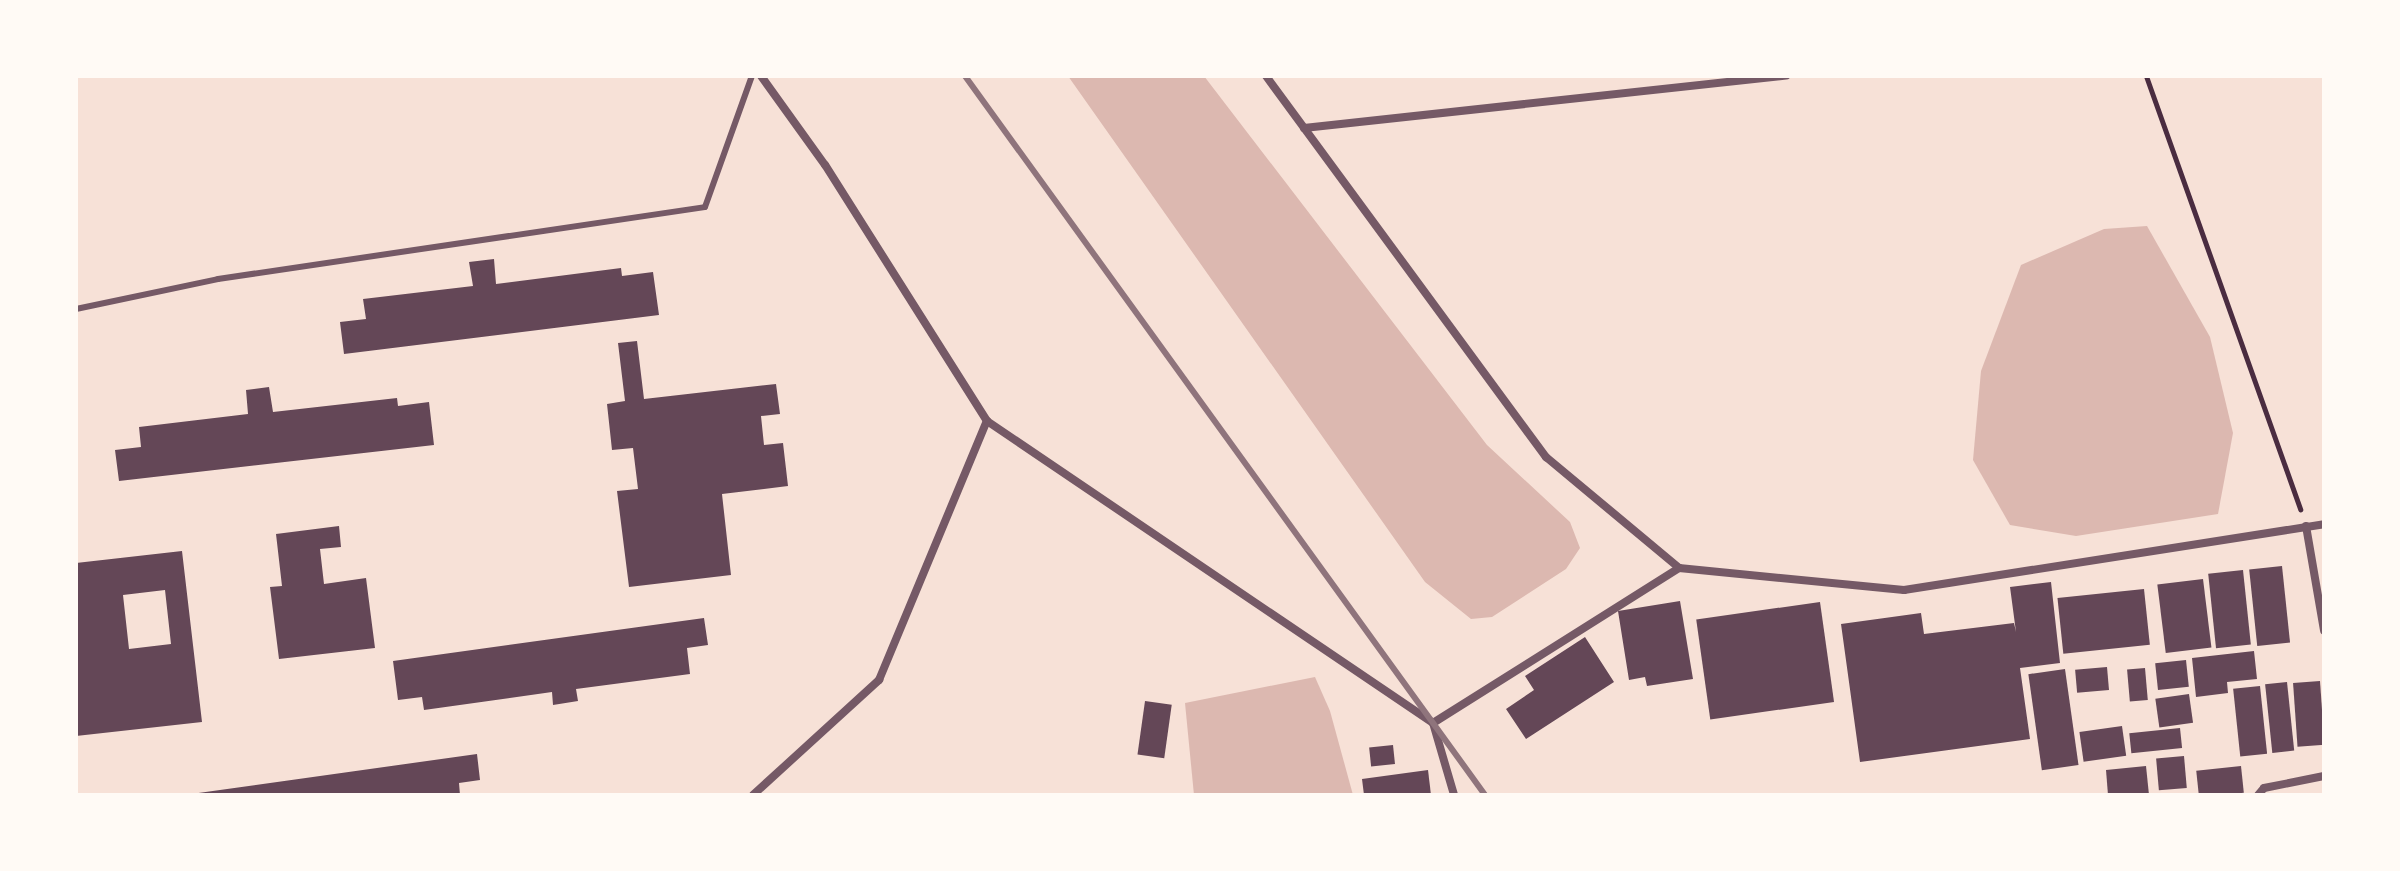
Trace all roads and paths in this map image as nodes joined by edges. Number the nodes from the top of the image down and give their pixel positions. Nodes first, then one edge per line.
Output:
1 (752, 76) edge
2 (761, 76) edge
3 (1266, 76) edge
4 (1786, 76) edge
5 (2146, 76) edge
6 (1304, 128) junction
7 (76, 309) edge
8 (987, 421) junction
9 (2324, 524) edge
10 (2306, 526) junction
11 (1679, 568) junction
12 (2324, 630) edge
13 (1433, 723) junction
14 (2324, 776) edge
15 (753, 795) edge
16 (1454, 795) edge
17 (2258, 795) edge

1 - 7 lane
2 - 8 street
3 - 6 street
4 - 6 street
5 - 10 path
6 - 11 street
8 - 13 street
8 - 15 street
9 - 10 street
10 - 11 street
10 - 12 street
11 - 13 street
13 - 16 street
14 - 17 street

